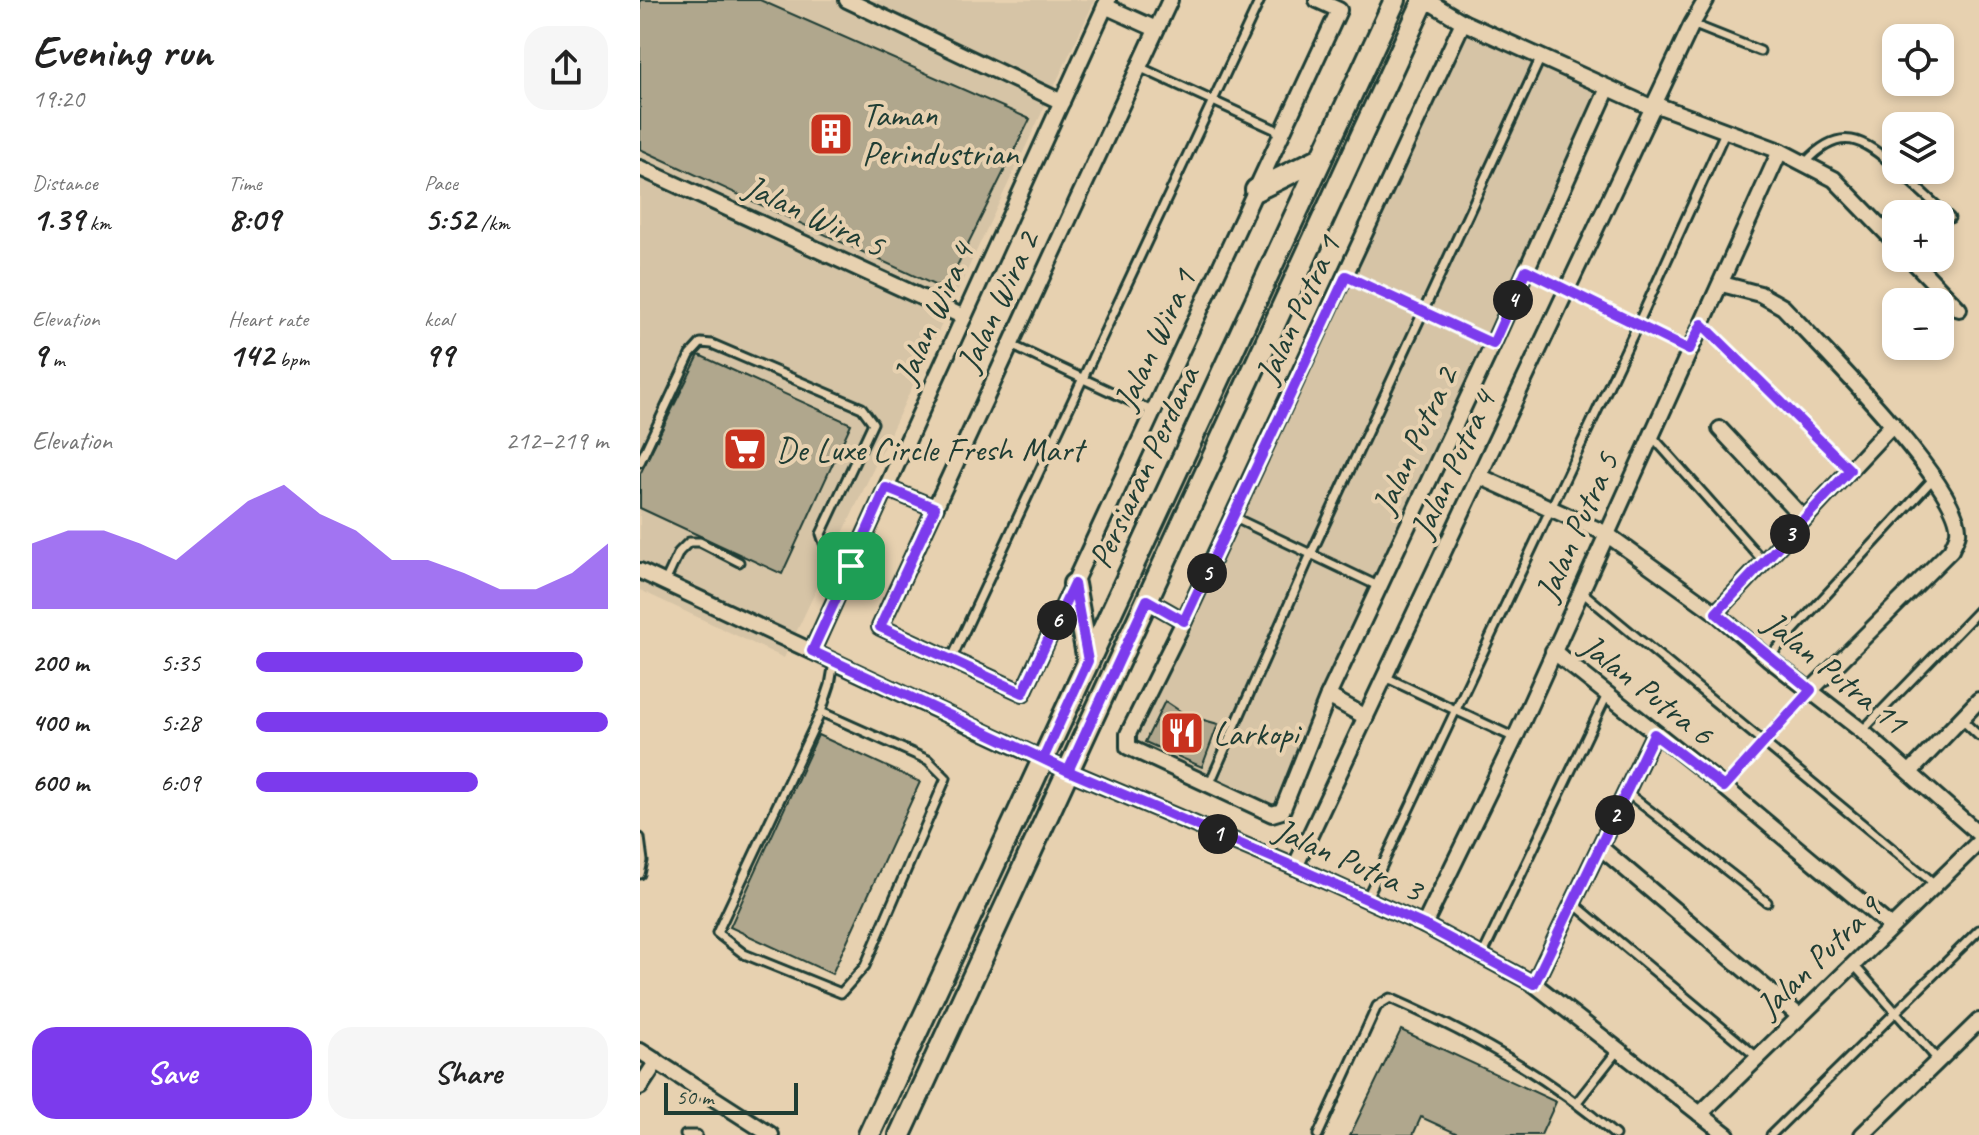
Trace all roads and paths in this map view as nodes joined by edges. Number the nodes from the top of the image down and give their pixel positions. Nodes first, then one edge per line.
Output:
1 (847, 0) edge
2 (1170, 0) edge
3 (1260, 0) edge
4 (1317, 0) edge
5 (1395, 0) edge
6 (1425, 0) edge
7 (1706, 0) edge
8 (1107, 3) edge
9 (1463, 22) junction
10 (1692, 24) junction
11 (1156, 29) junction
12 (1760, 51) dead end
13 (1541, 57) junction
14 (1139, 67) junction
15 (1608, 88) junction
16 (1213, 101) junction
17 (1062, 102) junction
18 (1654, 106) junction
19 (1727, 130) junction
20 (1283, 133) junction
21 (1780, 151) junction
22 (1882, 156) edge
23 (1321, 158) junction
24 (1806, 162) junction
25 (640, 168) edge
26 (1913, 184) edge
27 (1256, 190) junction
28 (1931, 200) edge
29 (1882, 229) edge
30 (1526, 270) junction
31 (1923, 272) edge
32 (1346, 276) junction
33 (1722, 284) junction
34 (1567, 290) junction
35 (1959, 309) dead end
36 (1424, 312) junction
37 (964, 317) junction
38 (1638, 324) junction
39 (1702, 324) junction
40 (1493, 344) junction
41 (1010, 345) junction
42 (1689, 350) junction
43 (1083, 379) junction
44 (1154, 412) junction
45 (1893, 424) junction
46 (1720, 429) dead end
47 (1650, 434) junction
48 (640, 462) edge
49 (1850, 470) junction
50 (1479, 476) junction
51 (1933, 479) junction
52 (886, 488) junction
53 (1551, 507) junction
54 (935, 508) junction
55 (1233, 517) junction
56 (1804, 519) junction
57 (1605, 533) junction
58 (1311, 554) junction
59 (739, 562) dead end
60 (1764, 562) junction
61 (851, 566) junction
62 (640, 571) edge
63 (665, 582) junction
64 (1074, 584) junction
65 (1378, 586) junction
66 (1580, 590) junction
67 (1147, 600) junction
68 (1979, 610) edge
69 (1716, 613) junction
70 (1184, 621) junction
71 (812, 651) junction
72 (1553, 651) junction
73 (1768, 658) junction
74 (951, 660) junction
75 (834, 661) junction
76 (1088, 661) junction
77 (1385, 677) junction
78 (1811, 690) junction
79 (1607, 695) junction
80 (1328, 696) junction
81 (1979, 700) edge
82 (1455, 708) junction
83 (821, 712) junction
84 (1366, 717) junction
85 (1961, 719) junction
86 (1862, 731) junction
87 (1654, 734) junction
88 (1979, 736) edge
89 (1515, 738) junction
90 (1763, 740) junction
91 (1043, 759) junction
92 (1068, 771) junction
93 (1910, 772) junction
94 (1209, 785) junction
95 (1724, 787) junction
96 (1626, 792) junction
97 (1979, 834) edge
98 (640, 838) edge
99 (1979, 842) edge
100 (1600, 847) junction
101 (1295, 867) junction
102 (640, 874) edge
103 (1937, 885) junction
104 (1366, 900) junction
105 (1767, 902) dead end
106 (1573, 903) junction
107 (1424, 925) junction
108 (1891, 927) junction
109 (1979, 930) edge
110 (1482, 956) junction
111 (1853, 964) junction
112 (1534, 984) junction
113 (1896, 1010) junction
114 (1798, 1015) junction
115 (1979, 1021) edge
116 (1619, 1049) junction
117 (640, 1051) edge
118 (1757, 1057) junction
119 (657, 1061) junction
120 (1939, 1061) junction
121 (640, 1087) edge
122 (1577, 1102) junction
123 (1700, 1114) junction
124 (685, 1135) edge
125 (697, 1135) edge
126 (771, 1135) edge
127 (869, 1135) edge
128 (900, 1135) edge
129 (1318, 1135) edge
130 (1615, 1135) edge
131 (1727, 1135) edge
132 (1771, 1135) edge
133 (1862, 1135) edge

1 - 17 street
2 - 11 street, Jalan Wira 2
3 - 16 lane
4 - 20 street, Jalan Wira 1
5 - 23 main road, Persiaran Perdana
6 - 9 street
6 - 67 main road, Persiaran Perdana
7 - 10 street, Jalan Putra 4
8 - 11 street
8 - 17 street, Jalan Wira 4
9 - 13 street
9 - 32 street, Jalan Putra 1
10 - 12 lane
10 - 18 street, Jalan Putra 4
11 - 14 street, Jalan Wira 2
13 - 15 street
13 - 36 lane
14 - 16 lane
14 - 41 street, Jalan Wira 2
15 - 18 street
15 - 30 street, Jalan Putra 2
16 - 20 lane
16 - 43 lane
17 - 37 street, Jalan Wira 4
18 - 19 street
18 - 34 street, Jalan Putra 4
19 - 21 street
19 - 38 lane
20 - 27 street, Jalan Wira 1
21 - 24 street
21 - 33 street, Jalan Putra 5
22 - 24 lane
23 - 27 main road
23 - 76 main road, Persiaran Perdana
24 - 29 street
25 - 37 street, Jalan Wira 5
26 - 28 lane
27 - 44 street, Jalan Wira 1
30 - 34 lane
30 - 40 street, Jalan Putra 2
31 - 35 street
32 - 36 lane
32 - 55 street, Jalan Putra 1
33 - 39 street, Jalan Putra 5
33 - 45 street
34 - 38 lane
34 - 50 street, Jalan Putra 4
36 - 40 lane
36 - 58 lane
37 - 52 street, Jalan Wira 4
38 - 42 lane
38 - 53 lane
39 - 42 street, Jalan Putra 5
39 - 49 lane
40 - 65 street, Jalan Putra 2
41 - 43 lane
41 - 54 street, Jalan Wira 2
42 - 47 street, Jalan Putra 5
43 - 44 lane
43 - 74 lane
44 - 64 street, Jalan Wira 1
45 - 49 street
45 - 51 street
46 - 56 street
47 - 57 street, Jalan Putra 5
47 - 60 lane
48 - 61 lane
49 - 56 street
50 - 53 street, Jalan Putra 11
50 - 77 street, Jalan Putra 4
51 - 73 lane
51 - 78 street
52 - 54 street
52 - 61 street, Jalan Wira 4
53 - 57 street, Jalan Putra 11
53 - 82 lane
54 - 74 street, Jalan Wira 2
55 - 58 lane
55 - 70 street, Jalan Putra 1
56 - 60 street
57 - 66 street, Jalan Putra 5
57 - 69 street, Jalan Putra 11
58 - 65 lane
58 - 94 lane
59 - 63 lane
60 - 69 street
61 - 71 street, Jalan Wira 4
62 - 63 street, Jalan Putra 3
63 - 71 street, Jalan Putra 3
64 - 74 street, Jalan Wira 1
64 - 76 main road
65 - 80 street, Jalan Putra 2
66 - 72 street, Jalan Putra 5
66 - 90 lane
67 - 70 street
67 - 92 main road, Persiaran Perdana
68 - 86 lane
69 - 73 street, Jalan Putra 11
70 - 94 street, Jalan Putra 1
71 - 75 street, Jalan Putra 3
72 - 79 street, Jalan Putra 6
72 - 89 street, Jalan Putra 5
73 - 78 street, Jalan Putra 11
75 - 83 lane
75 - 91 street, Jalan Putra 3
76 - 91 main road, Persiaran Perdana
77 - 82 lane
77 - 84 street, Jalan Putra 4
78 - 86 street, Jalan Putra 11
78 - 90 lane
79 - 87 street, Jalan Putra 6
79 - 110 lane
80 - 84 street
80 - 94 street, Jalan Putra 2
81 - 85 street
82 - 89 lane
82 - 104 lane
83 - 83 lane
84 - 101 street, Jalan Putra 4
85 - 88 lane
85 - 93 street
86 - 93 street, Jalan Putra 11
87 - 95 street, Jalan Putra 6
87 - 96 street
89 - 107 street, Jalan Putra 5
90 - 95 lane
90 - 103 lane
91 - 92 street, Jalan Putra 3
91 - 127 main road, Persiaran Perdana
92 - 101 street, Jalan Putra 3
92 - 128 main road, Persiaran Perdana
93 - 97 street, Jalan Putra 11
95 - 108 street, Jalan Putra 6
96 - 100 street
96 - 105 lane
98 - 102 lane
99 - 103 street, Jalan Putra 9
100 - 106 street
100 - 114 street
101 - 104 street, Jalan Putra 3
103 - 108 street, Jalan Putra 9
104 - 107 street, Jalan Putra 3
106 - 112 street
106 - 118 lane
107 - 110 street, Jalan Putra 3
108 - 111 street, Jalan Putra 9
109 - 113 lane
110 - 112 street, Jalan Putra 3
111 - 113 lane
111 - 114 street, Jalan Putra 9
112 - 116 street, Jalan Putra 3
113 - 120 lane
113 - 132 lane
114 - 118 street, Jalan Putra 9
115 - 120 street
116 - 122 lane
116 - 123 street, Jalan Putra 3
117 - 119 street
118 - 123 street, Jalan Putra 9
119 - 121 street
119 - 126 street
120 - 133 street
122 - 129 lane
122 - 130 lane
123 - 131 street, Jalan Putra 3
124 - 125 lane

